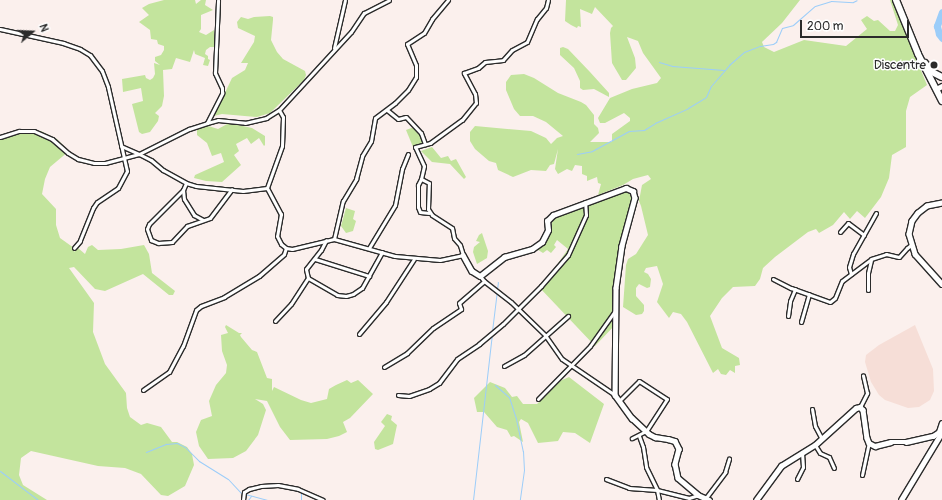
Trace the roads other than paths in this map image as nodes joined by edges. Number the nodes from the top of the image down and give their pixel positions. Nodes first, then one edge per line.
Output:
1 (218, 0) edge
2 (345, 0) edge
3 (389, 0) edge
4 (448, 0) edge
5 (548, 0) edge
6 (896, 0) edge
7 (0, 29) edge
8 (909, 33) junction
9 (334, 50) junction
10 (924, 62) junction
11 (942, 77) edge
12 (940, 91) edge
13 (942, 101) edge
14 (279, 110) junction
15 (387, 110) junction
16 (207, 123) junction
17 (0, 137) edge
18 (425, 144) junction
19 (121, 146) junction
20 (139, 154) junction
21 (408, 154) dead end
22 (125, 158) junction
23 (421, 179) junction
24 (186, 183) junction
25 (267, 188) junction
26 (232, 189) junction
27 (183, 190) junction
28 (585, 202) junction
29 (942, 202) edge
30 (430, 213) junction
31 (876, 213) dead end
32 (203, 220) junction
33 (840, 232) dead end
34 (864, 235) junction
35 (334, 239) junction
36 (326, 240) junction
37 (911, 245) junction
38 (74, 248) dead end
39 (286, 248) junction
40 (369, 248) junction
41 (382, 252) junction
42 (463, 255) junction
43 (315, 259) junction
44 (414, 259) junction
45 (871, 259) junction
46 (851, 274) junction
47 (369, 276) junction
48 (480, 276) junction
49 (308, 278) junction
50 (773, 279) dead end
51 (484, 281) junction
52 (942, 284) edge
53 (794, 289) junction
54 (868, 290) dead end
55 (808, 294) junction
56 (517, 308) junction
57 (615, 311) junction
58 (568, 316) dead end
59 (788, 316) dead end
60 (275, 321) dead end
61 (801, 322) dead end
62 (359, 334) dead end
63 (545, 335) junction
64 (504, 366) dead end
65 (384, 367) dead end
66 (571, 367) junction
67 (863, 375) dead end
68 (143, 390) dead end
69 (614, 395) junction
70 (398, 396) dead end
71 (538, 399) dead end
72 (619, 401) junction
73 (860, 407) junction
74 (812, 409) dead end
75 (942, 423) edge
76 (646, 431) junction
77 (942, 432) edge
78 (639, 436) junction
79 (632, 438) dead end
80 (822, 439) junction
81 (869, 443) junction
82 (815, 445) junction
83 (802, 452) junction
84 (729, 459) dead end
85 (834, 468) dead end
86 (862, 474) dead end
87 (606, 479) dead end
88 (797, 479) dead end
89 (657, 490) junction
90 (698, 495) junction
91 (244, 496) edge
92 (707, 499) edge
93 (323, 500) edge
94 (659, 500) edge
95 (756, 500) edge
96 (901, 500) edge

1 - 16 street
2 - 9 street
3 - 9 street
4 - 15 street
5 - 18 street
6 - 8 highway
7 - 19 street
8 - 10 highway
8 - 12 highway
9 - 14 street
10 - 11 highway
10 - 12 highway
12 - 13 highway
14 - 16 street
14 - 25 street
15 - 18 street
15 - 35 street
16 - 20 street
17 - 22 street
18 - 23 street
19 - 20 street
19 - 22 street
20 - 22 street
20 - 24 street
21 - 40 street
22 - 38 street
23 - 30 street
23 - 30 street
24 - 26 street
24 - 27 street
25 - 26 street
25 - 39 street
26 - 32 street
27 - 32 street
27 - 32 street
28 - 48 street
28 - 56 street
28 - 57 street
29 - 37 street
30 - 42 street
31 - 34 street
33 - 34 street
34 - 46 street
35 - 36 street
35 - 40 street
36 - 39 street
36 - 43 street
37 - 45 street
37 - 52 street
39 - 68 street
40 - 41 street
41 - 44 street
41 - 47 street
42 - 44 street
42 - 48 street
43 - 47 street
43 - 49 street
44 - 62 street
45 - 46 street
45 - 54 street
46 - 55 street
47 - 49 street
48 - 51 street
49 - 60 street
50 - 53 street
51 - 56 street
51 - 65 street
53 - 55 street
53 - 59 street
55 - 61 street
56 - 63 street
56 - 70 street
57 - 66 street
57 - 69 street
58 - 63 street
63 - 64 street
63 - 66 street
66 - 69 street
66 - 71 street
67 - 73 street
69 - 72 street
72 - 76 street
72 - 76 street
73 - 80 street
73 - 81 street
74 - 80 street
75 - 81 street
76 - 78 street
76 - 90 street
77 - 96 street
78 - 79 street
78 - 89 street
80 - 82 street
81 - 86 street
82 - 83 street
82 - 85 street
83 - 88 street
83 - 95 street
84 - 92 street
87 - 89 street
89 - 90 street
89 - 94 street
90 - 92 street
91 - 93 street

